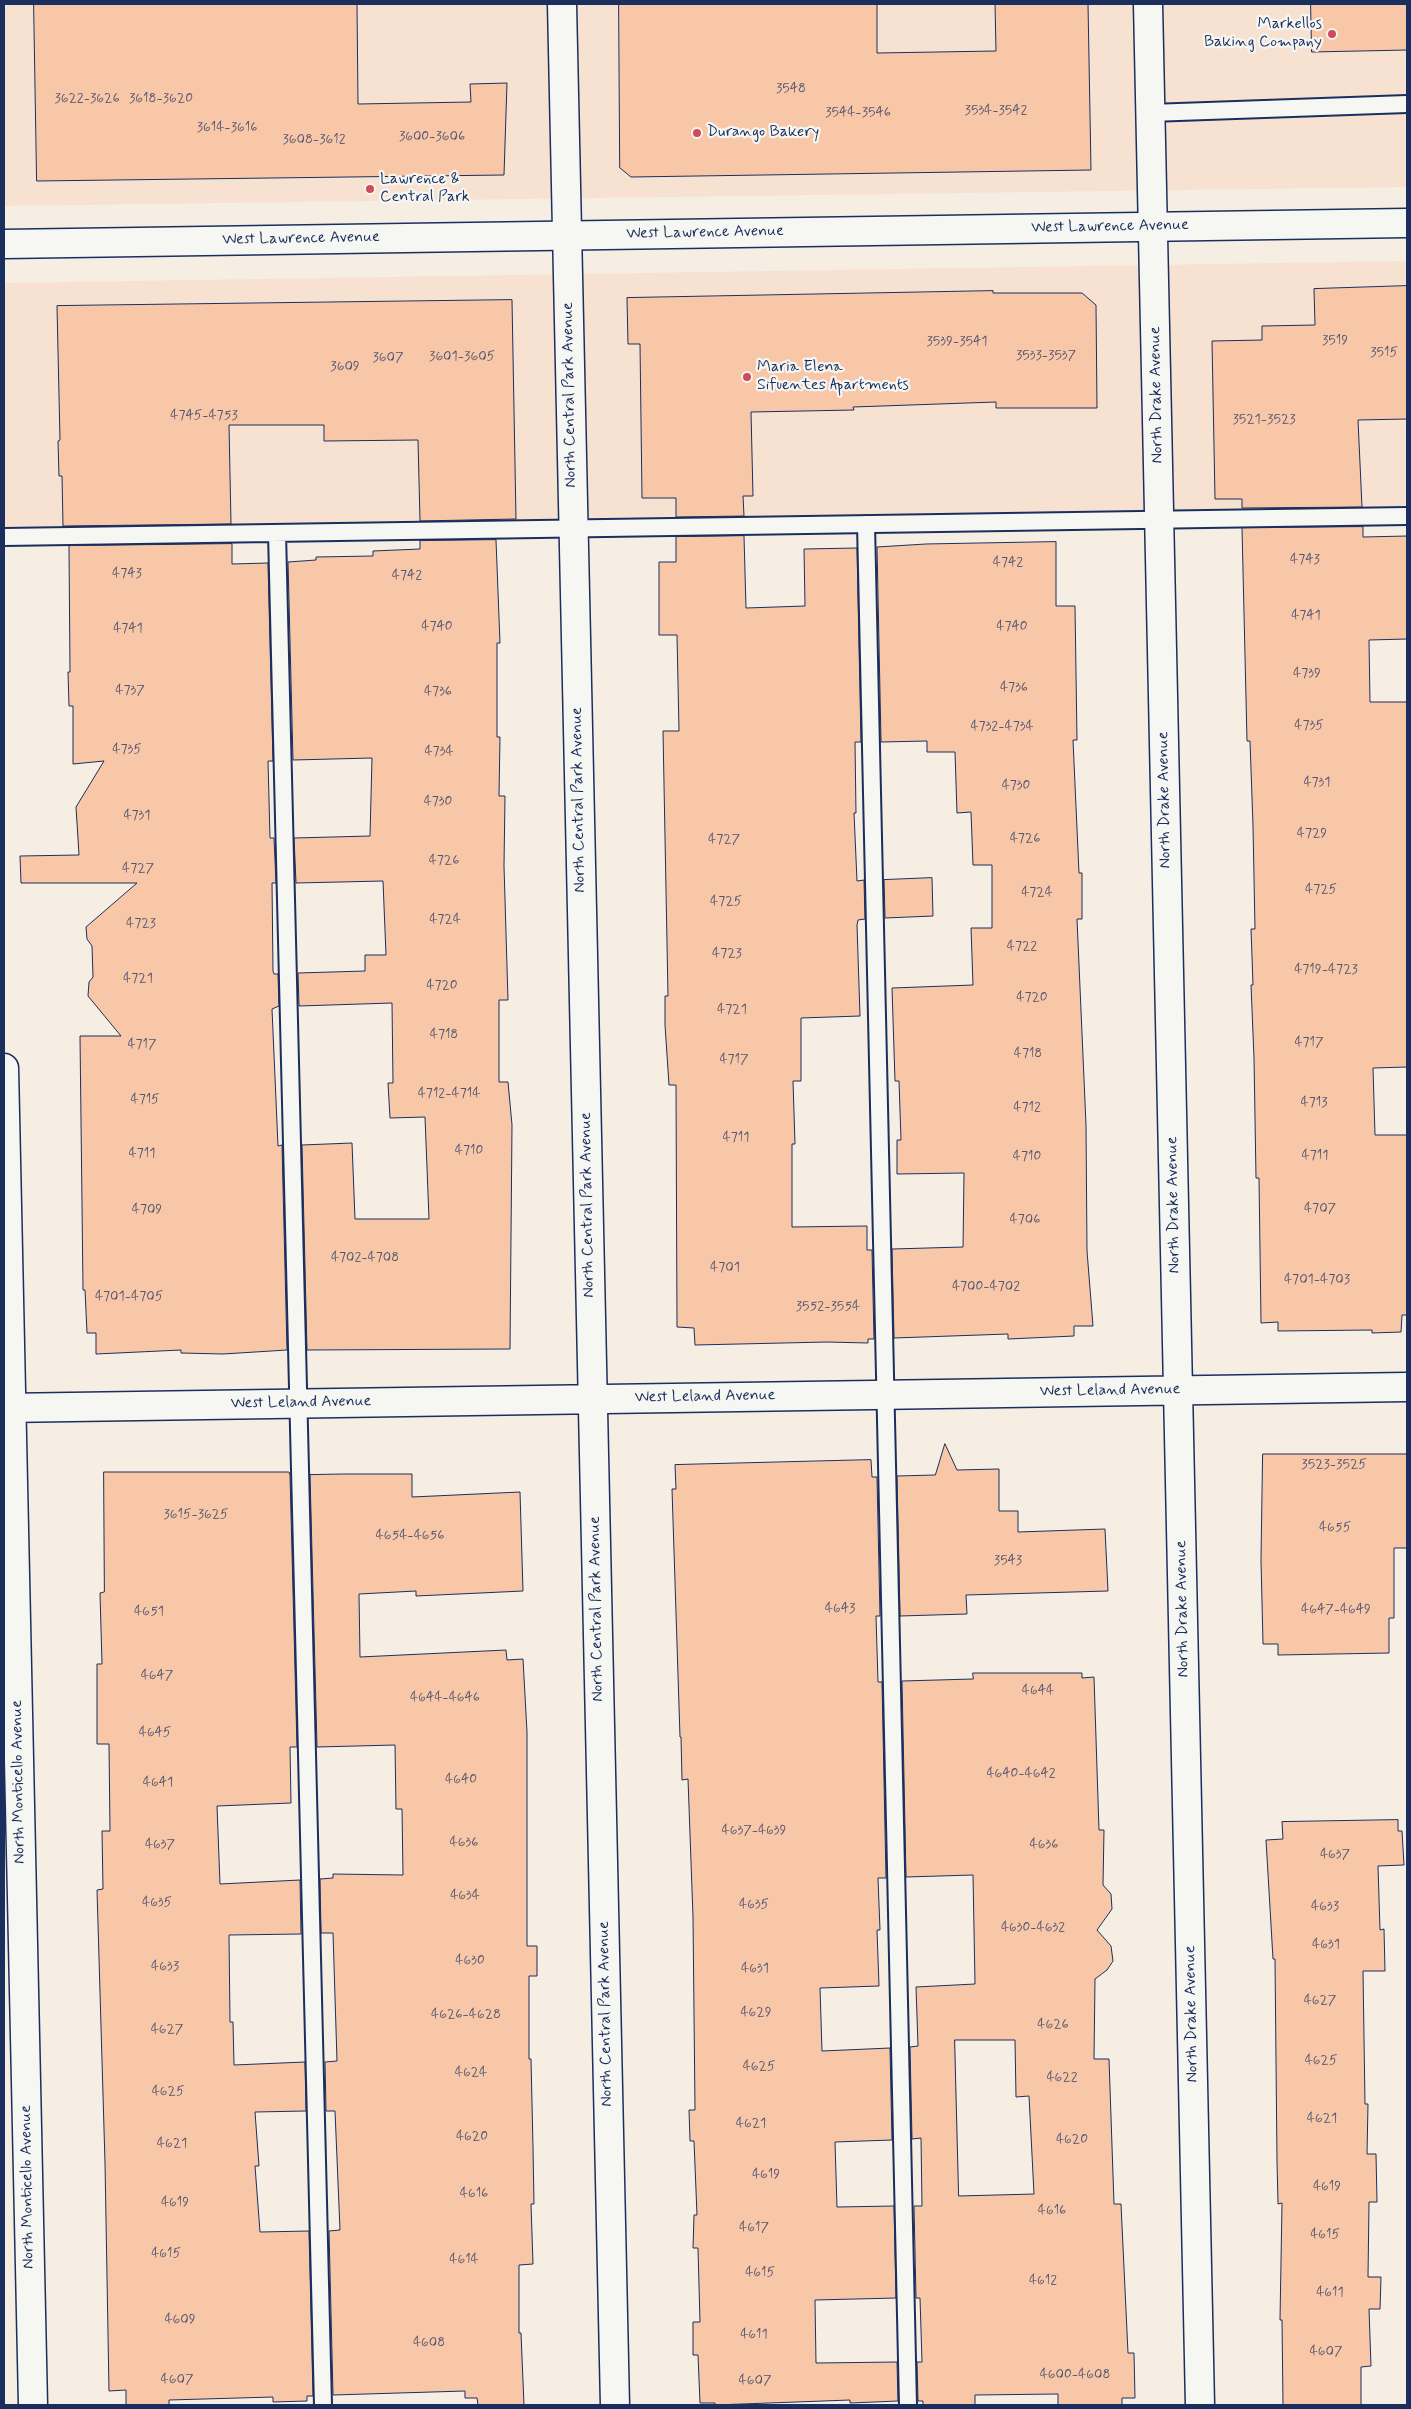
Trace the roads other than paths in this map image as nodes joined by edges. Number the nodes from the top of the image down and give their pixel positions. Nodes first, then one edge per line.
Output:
1 (562, 4) edge
2 (1148, 4) edge
3 (1407, 104) edge
4 (1150, 113) junction
5 (1407, 223) edge
6 (1153, 227) junction
7 (566, 235) junction
8 (4, 244) edge
9 (1407, 516) edge
10 (1159, 520) junction
11 (866, 524) junction
12 (573, 529) junction
13 (277, 533) junction
14 (4, 537) edge
15 (4, 1068) edge
16 (1407, 1387) edge
17 (1178, 1390) junction
18 (886, 1394) junction
19 (592, 1398) junction
20 (299, 1403) junction
21 (8, 1408) edge
22 (33, 2405) edge
23 (323, 2405) edge
24 (615, 2405) edge
25 (908, 2405) edge
26 (1200, 2405) edge

1 - 7 street, North Central Park Avenue
2 - 4 street, North Drake Avenue
3 - 4 lane
4 - 6 street, North Drake Avenue
5 - 6 street, West Lawrence Avenue
6 - 7 street, West Lawrence Avenue
6 - 10 street, North Drake Avenue
7 - 8 street, West Lawrence Avenue
7 - 12 street, North Central Park Avenue
9 - 10 lane
10 - 11 lane
10 - 17 street, North Drake Avenue
11 - 12 lane
11 - 18 lane
12 - 13 lane
12 - 19 street, North Central Park Avenue
13 - 14 lane
13 - 20 lane
15 - 21 street, North Monticello Avenue
16 - 17 street, West Leland Avenue
17 - 18 street, West Leland Avenue
17 - 26 street, North Drake Avenue
18 - 19 street, West Leland Avenue
18 - 25 lane
19 - 20 street, West Leland Avenue
19 - 24 street, North Central Park Avenue
20 - 21 street, West Leland Avenue
20 - 23 lane
21 - 22 street, North Monticello Avenue

